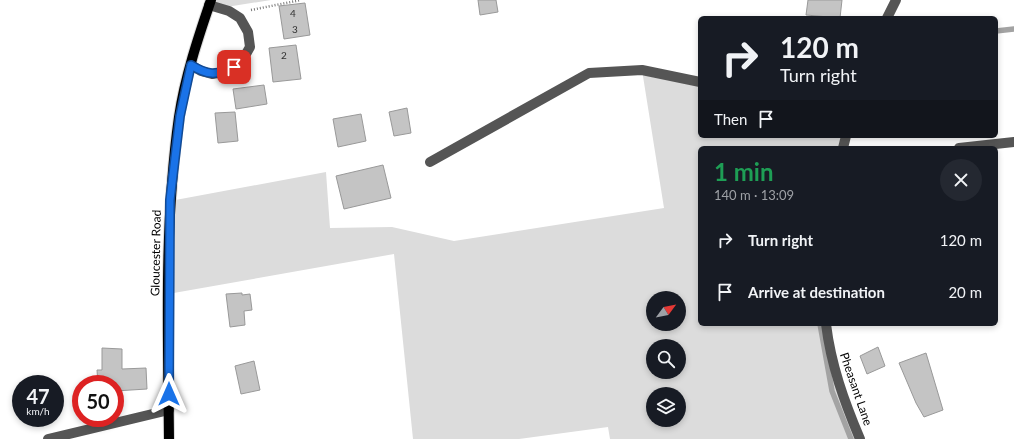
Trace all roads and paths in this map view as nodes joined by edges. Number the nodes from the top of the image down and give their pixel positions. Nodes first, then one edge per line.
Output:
1 (301, 0) edge
2 (896, 0) edge
3 (210, 3) edge
4 (236, 14) junction
5 (888, 16) edge
6 (191, 65) junction
7 (698, 82) edge
8 (1014, 142) edge
9 (977, 146) edge
10 (430, 162) dead end
11 (826, 326) edge
12 (169, 410) junction
13 (48, 439) edge
14 (169, 439) edge
15 (860, 439) edge

1 - 4 path
2 - 5 street
3 - 4 street
3 - 6 main road, Gloucester Road
4 - 6 street
6 - 12 main road, Gloucester Road
7 - 10 street
8 - 9 street
11 - 15 street, Pheasant Lane
12 - 13 street
12 - 14 main road, Gloucester Road

